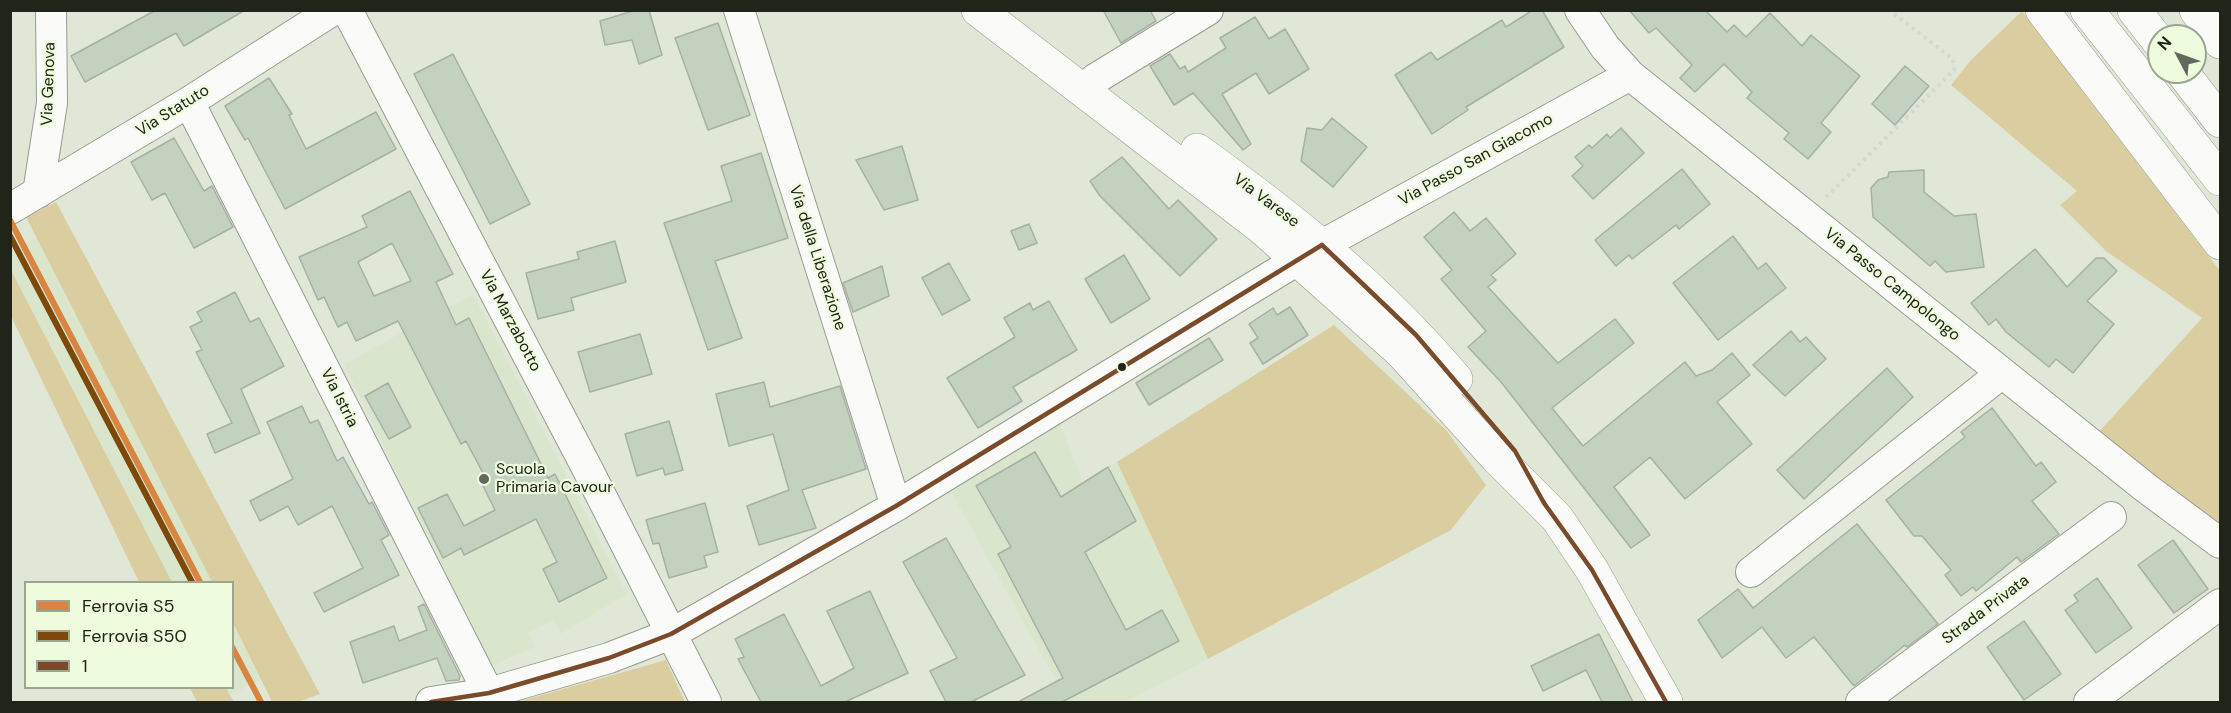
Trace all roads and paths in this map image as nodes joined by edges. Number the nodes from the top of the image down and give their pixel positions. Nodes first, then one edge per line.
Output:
1 (51, 10) edge
2 (333, 10) edge
3 (347, 10) edge
4 (739, 10) edge
5 (978, 10) edge
6 (983, 10) edge
7 (1208, 10) edge
8 (1580, 10) edge
9 (1889, 10) edge
10 (2042, 10) edge
11 (2088, 10) edge
12 (2134, 10) edge
13 (2196, 10) edge
14 (2147, 27) edge
15 (2220, 42) edge
16 (1630, 75) junction
17 (2191, 84) edge
18 (1089, 85) junction
19 (189, 102) junction
20 (2220, 121) edge
21 (2220, 179) edge
22 (38, 193) junction
23 (10, 209) edge
24 (1806, 216) junction
25 (2220, 243) edge
26 (1310, 252) junction
27 (2002, 373) junction
28 (896, 506) junction
29 (2111, 517) dead end
30 (2220, 543) edge
31 (1751, 572) dead end
32 (2220, 604) edge
33 (671, 634) junction
34 (491, 698) edge
35 (431, 702) edge
36 (706, 702) edge
37 (1666, 702) edge
38 (1861, 702) edge
39 (2089, 702) edge

1 - 22 street, Via Genova
2 - 19 street, Via Statuto
3 - 33 street, Via Marzabotto
4 - 28 street, Via della Liberazione
5 - 18 main road, Via Varese
6 - 18 main road, Via Varese
7 - 18 street
8 - 16 street, Via Passo Campolongo
9 - 24 path
10 - 25 main road
11 - 21 main road
12 - 14 main road
13 - 15 main road
16 - 24 street, Via Passo Campolongo
16 - 26 street, Via Passo San Giacomo
17 - 20 main road
18 - 26 main road, Via Varese
19 - 22 street, Via Statuto
19 - 34 street, Via Istria
22 - 23 street, Via Statuto
24 - 27 street, Via Passo Campolongo
26 - 28 street
26 - 37 main road, Via Varese
27 - 30 street, Via Passo Campolongo
27 - 31 street
28 - 33 street
29 - 38 street, Strada Privata
32 - 39 street
33 - 34 street
33 - 36 street, Via Marzabotto
34 - 35 street

